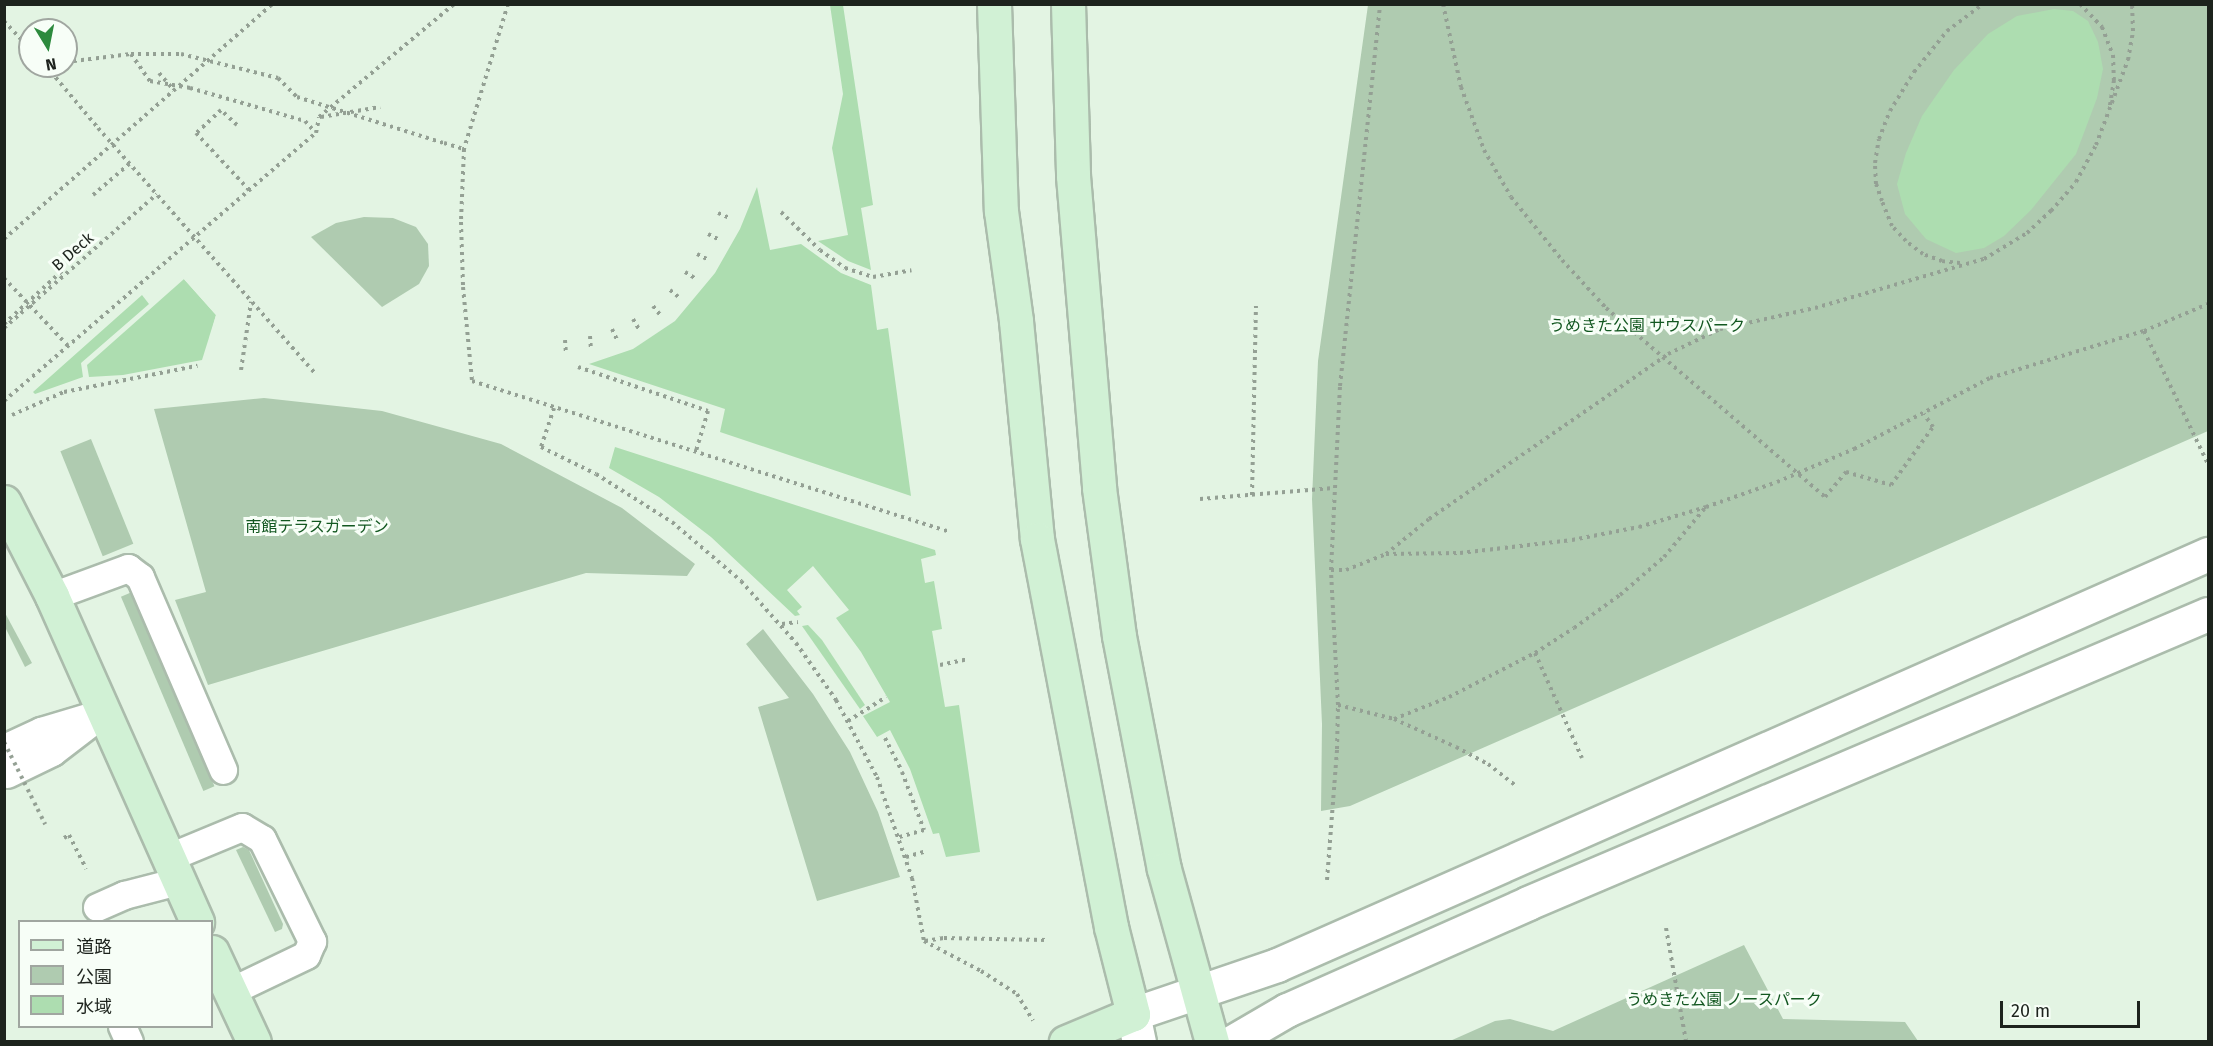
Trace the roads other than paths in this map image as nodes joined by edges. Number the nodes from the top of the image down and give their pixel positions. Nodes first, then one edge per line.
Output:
1 (994, 4) edge
2 (1068, 4) edge
3 (4, 502) edge
4 (2208, 554) edge
5 (52, 596) junction
6 (2208, 614) edge
7 (103, 713) junction
8 (6, 761) edge
9 (223, 770) dead end
10 (172, 869) junction
11 (103, 914) edge
12 (197, 920) edge
13 (213, 954) edge
14 (231, 991) junction
15 (1197, 991) junction
16 (1136, 1028) edge
17 (254, 1041) edge
18 (1066, 1041) edge
19 (1212, 1041) edge
20 (1232, 1041) edge

1 - 16 street
2 - 15 street
3 - 5 street
4 - 15 street
5 - 7 street
5 - 9 lane
6 - 20 street
7 - 8 lane
7 - 10 street
10 - 11 lane
10 - 12 street
10 - 14 lane
13 - 14 street
14 - 17 street
15 - 16 street
15 - 19 street
16 - 18 street

